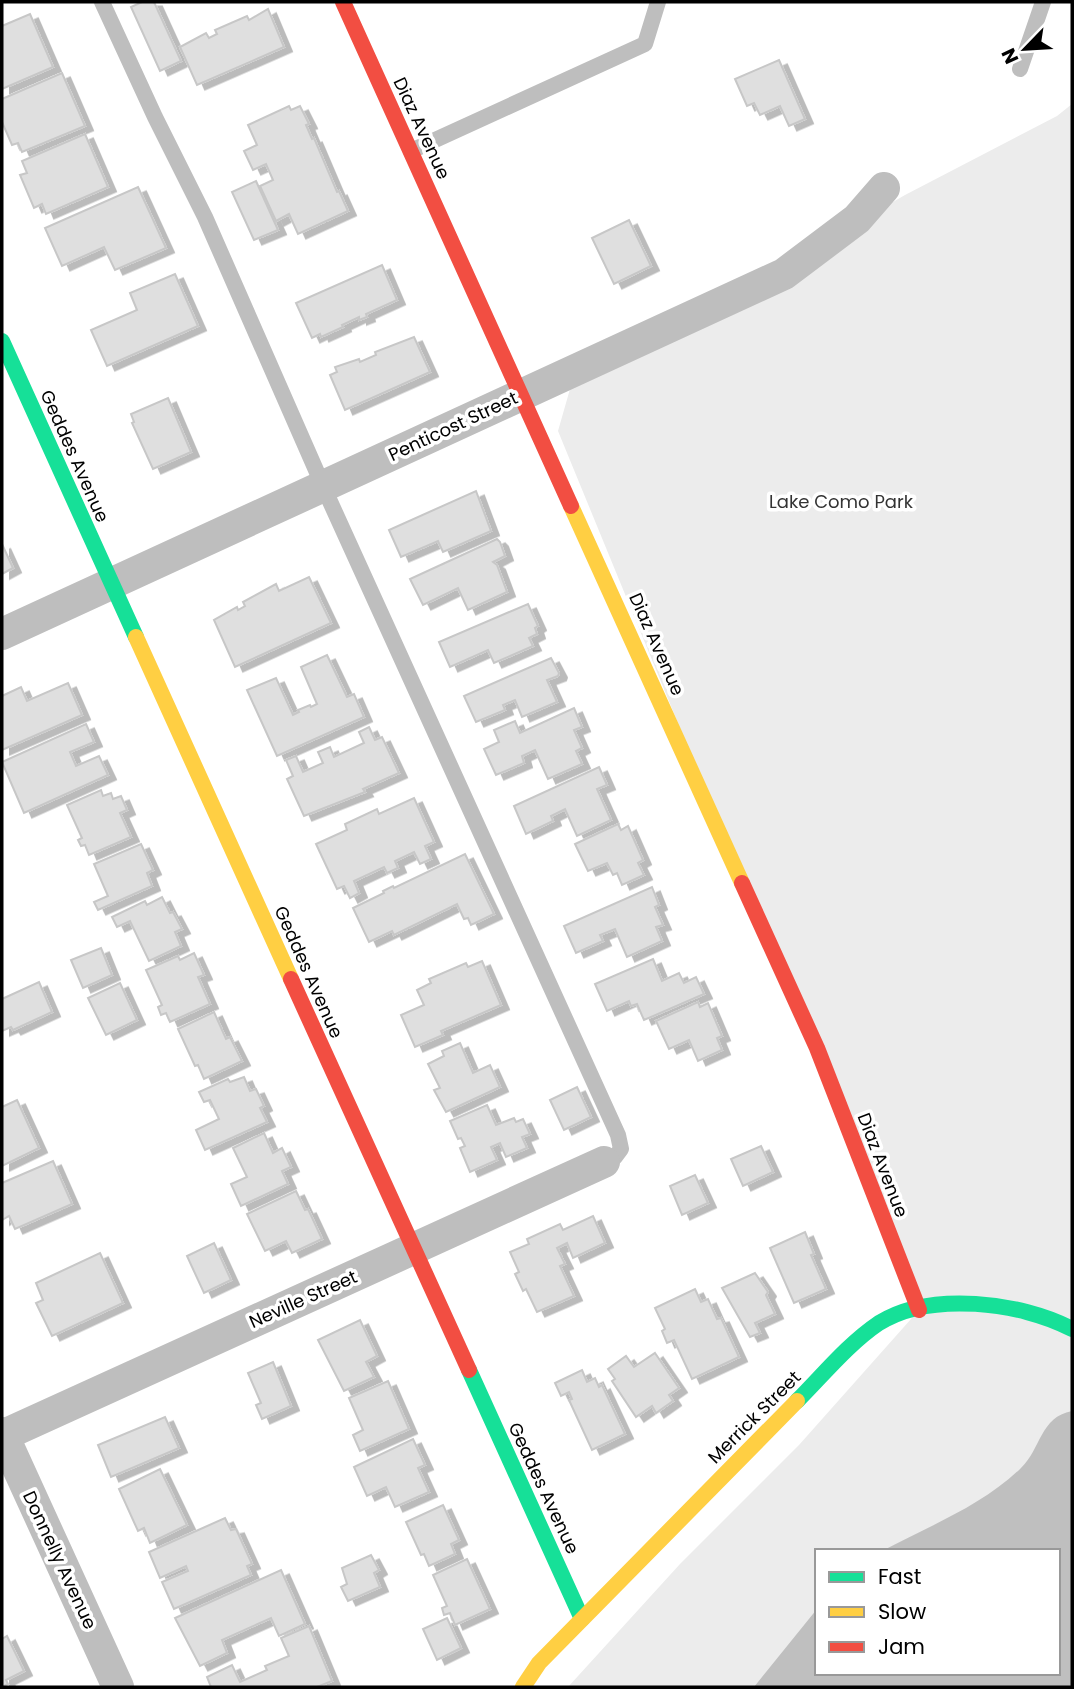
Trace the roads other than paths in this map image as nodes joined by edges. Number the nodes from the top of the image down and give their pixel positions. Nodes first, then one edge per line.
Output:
1 (102, 2) edge
2 (343, 2) edge
3 (658, 2) edge
4 (1044, 2) edge
5 (1020, 69) dead end
6 (411, 151) junction
7 (884, 188) dead end
8 (2, 341) edge
9 (523, 394) junction
10 (323, 486) junction
11 (111, 583) junction
12 (2, 634) edge
13 (604, 1162) joint
14 (414, 1249) junction
15 (919, 1310) junction
16 (1072, 1329) edge
17 (2, 1435) edge
18 (582, 1619) junction
19 (118, 1687) edge
20 (523, 1687) edge

1 - 10 lane
2 - 6 street, Diaz Avenue
3 - 6 lane
4 - 5 lane
6 - 9 street, Diaz Avenue
7 - 9 street, Penticost Street
8 - 11 street, Geddes Avenue
9 - 10 street, Penticost Street
9 - 15 street, Diaz Avenue
10 - 11 street, Penticost Street
10 - 13 lane
11 - 12 street, Penticost Street
11 - 14 street, Geddes Avenue
13 - 14 street, Neville Street
14 - 17 street, Neville Street
14 - 18 street, Geddes Avenue
15 - 16 street, Merrick Street
15 - 18 street, Merrick Street
17 - 19 street, Donnelly Avenue
18 - 20 street, Merrick Street

